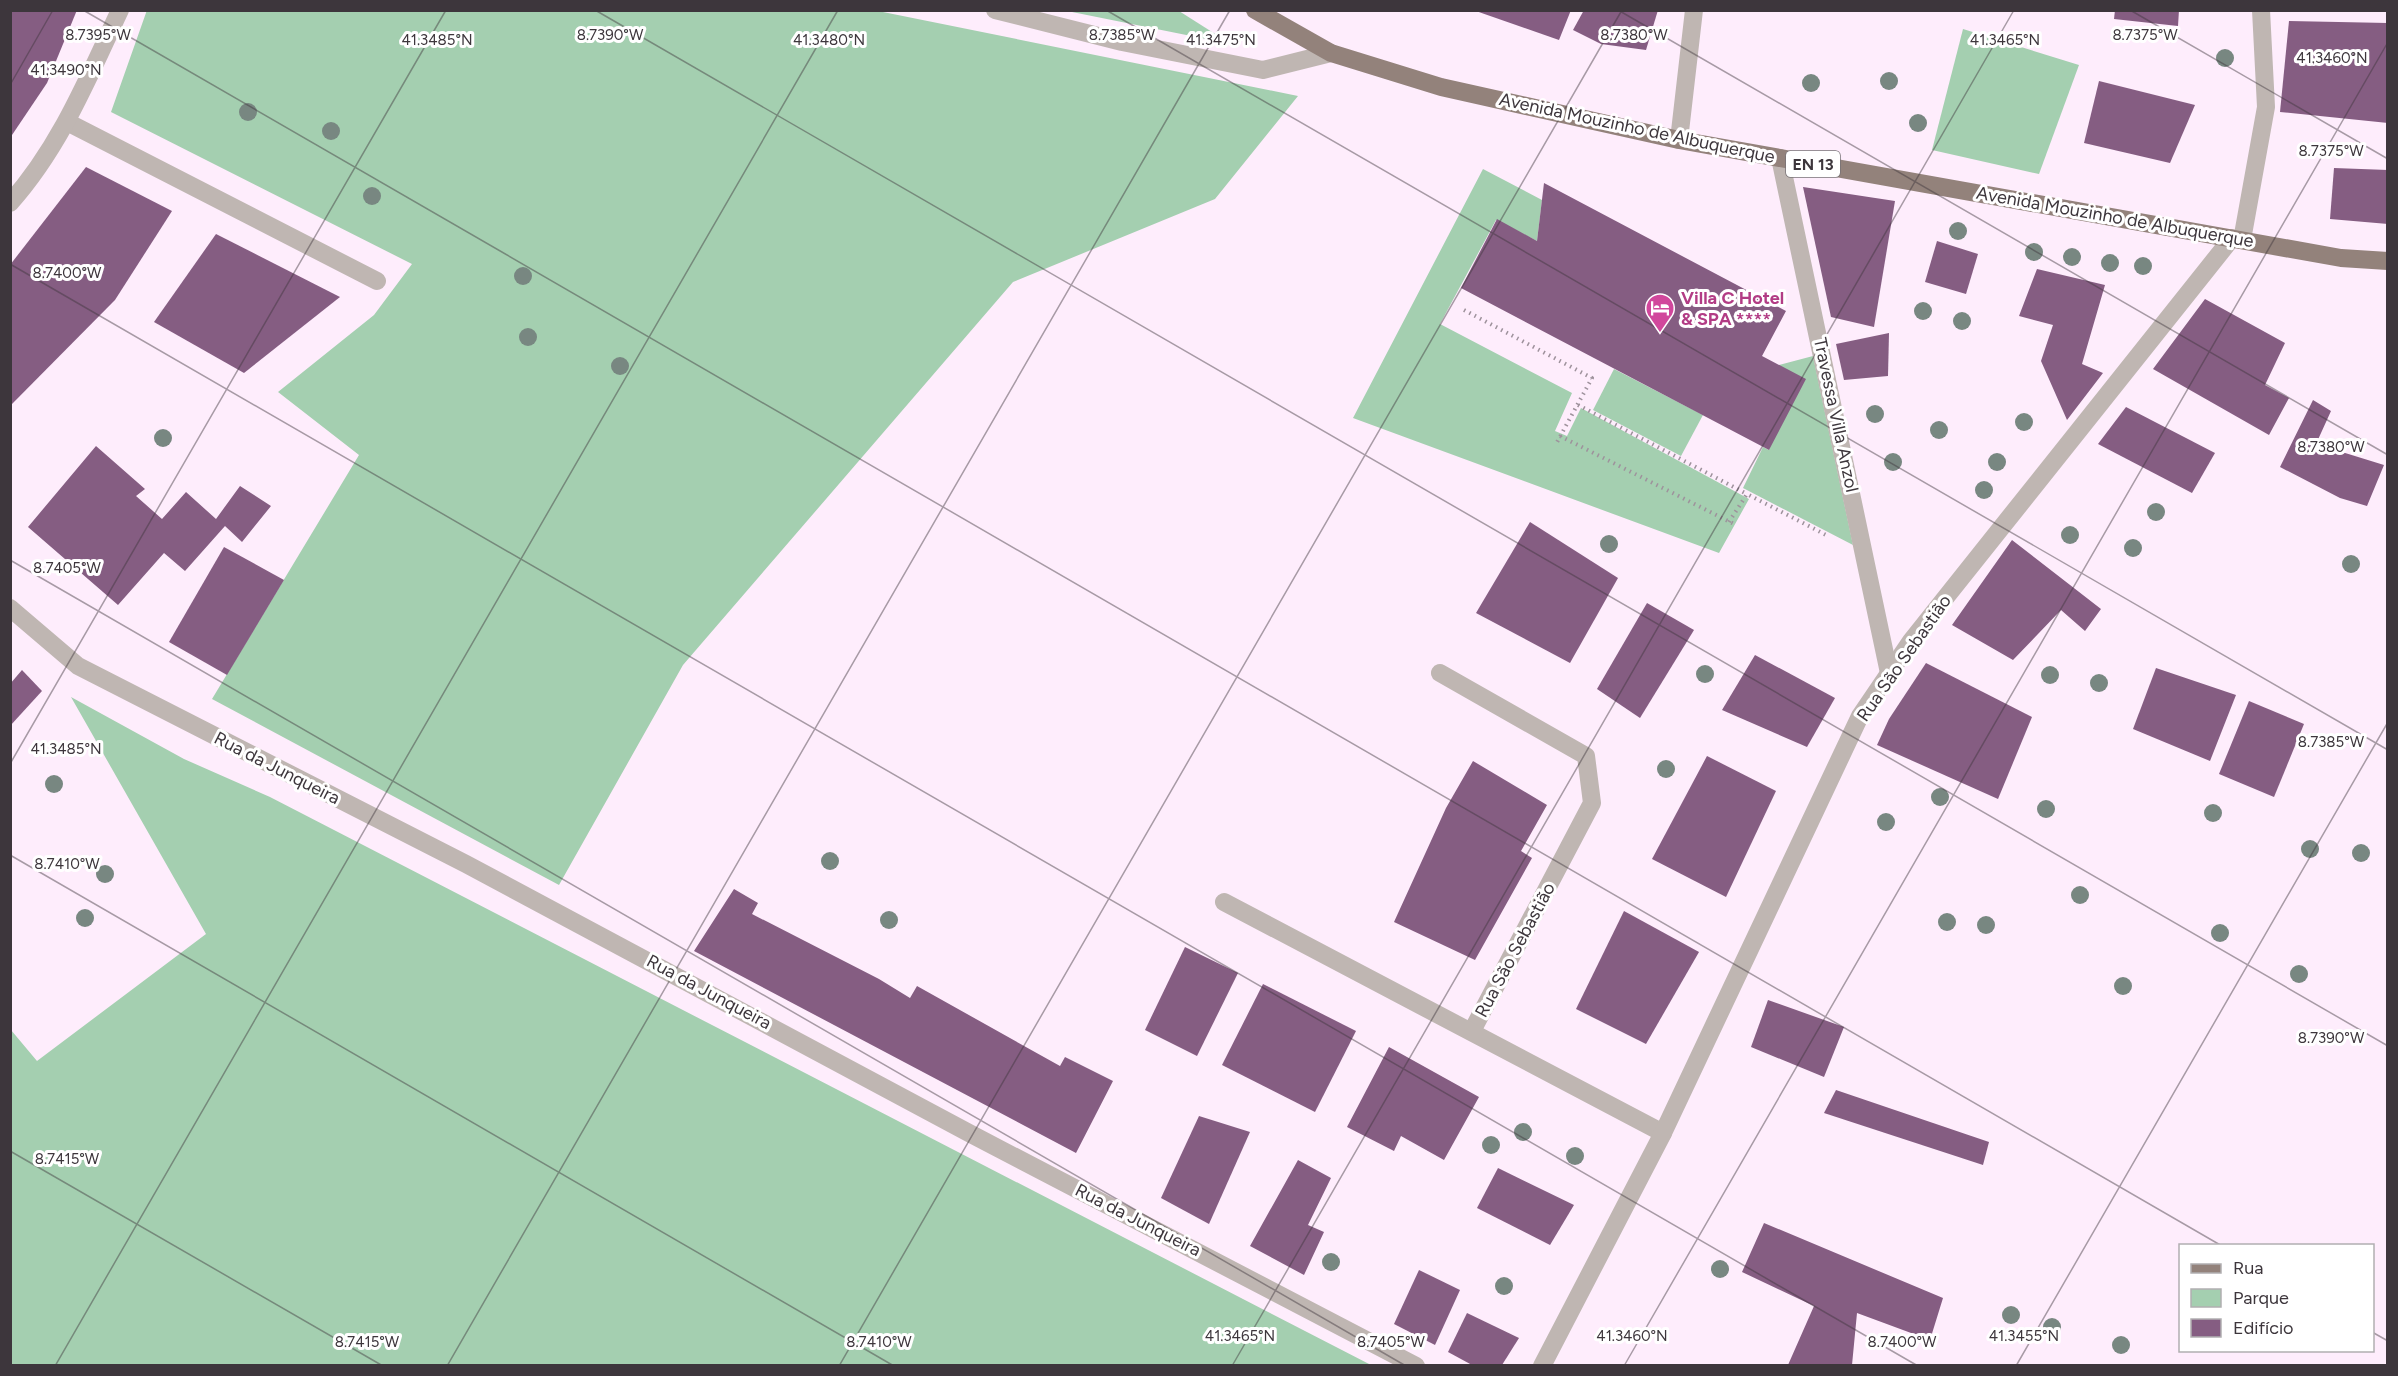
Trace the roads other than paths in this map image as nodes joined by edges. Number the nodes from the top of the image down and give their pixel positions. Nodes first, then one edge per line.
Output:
1 (120, 10) edge
2 (995, 10) edge
3 (1255, 10) edge
4 (1694, 10) edge
5 (2261, 10) edge
6 (1331, 53) junction
7 (67, 122) junction
8 (1679, 140) junction
9 (1780, 158) junction
10 (10, 203) edge
11 (2237, 239) junction
12 (2388, 261) edge
13 (377, 281) dead end
14 (10, 608) edge
15 (1440, 672) dead end
16 (1889, 673) junction
17 (1224, 902) dead end
18 (1472, 1031) junction
19 (1663, 1133) junction
20 (1416, 1365) edge
21 (1542, 1365) edge

1 - 7 street
2 - 6 street
3 - 6 main road, Avenida Mouzinho de Albuquerque / EN 13
4 - 8 street
5 - 11 street
6 - 8 main road, Avenida Mouzinho de Albuquerque / EN 13
7 - 10 street
7 - 13 street
8 - 9 main road, Avenida Mouzinho de Albuquerque / EN 13
9 - 11 main road, Avenida Mouzinho de Albuquerque / EN 13
9 - 16 street, Travessa Villa Anzol
11 - 12 main road, Avenida Mouzinho de Albuquerque / EN 13
11 - 16 street, Rua São Sebastião
14 - 20 street, Rua da Junqueira
15 - 18 street, Rua São Sebastião
16 - 19 street, Rua São Sebastião
17 - 18 street, Rua São Sebastião
18 - 19 street, Rua São Sebastião
19 - 21 street, Rua São Sebastião

